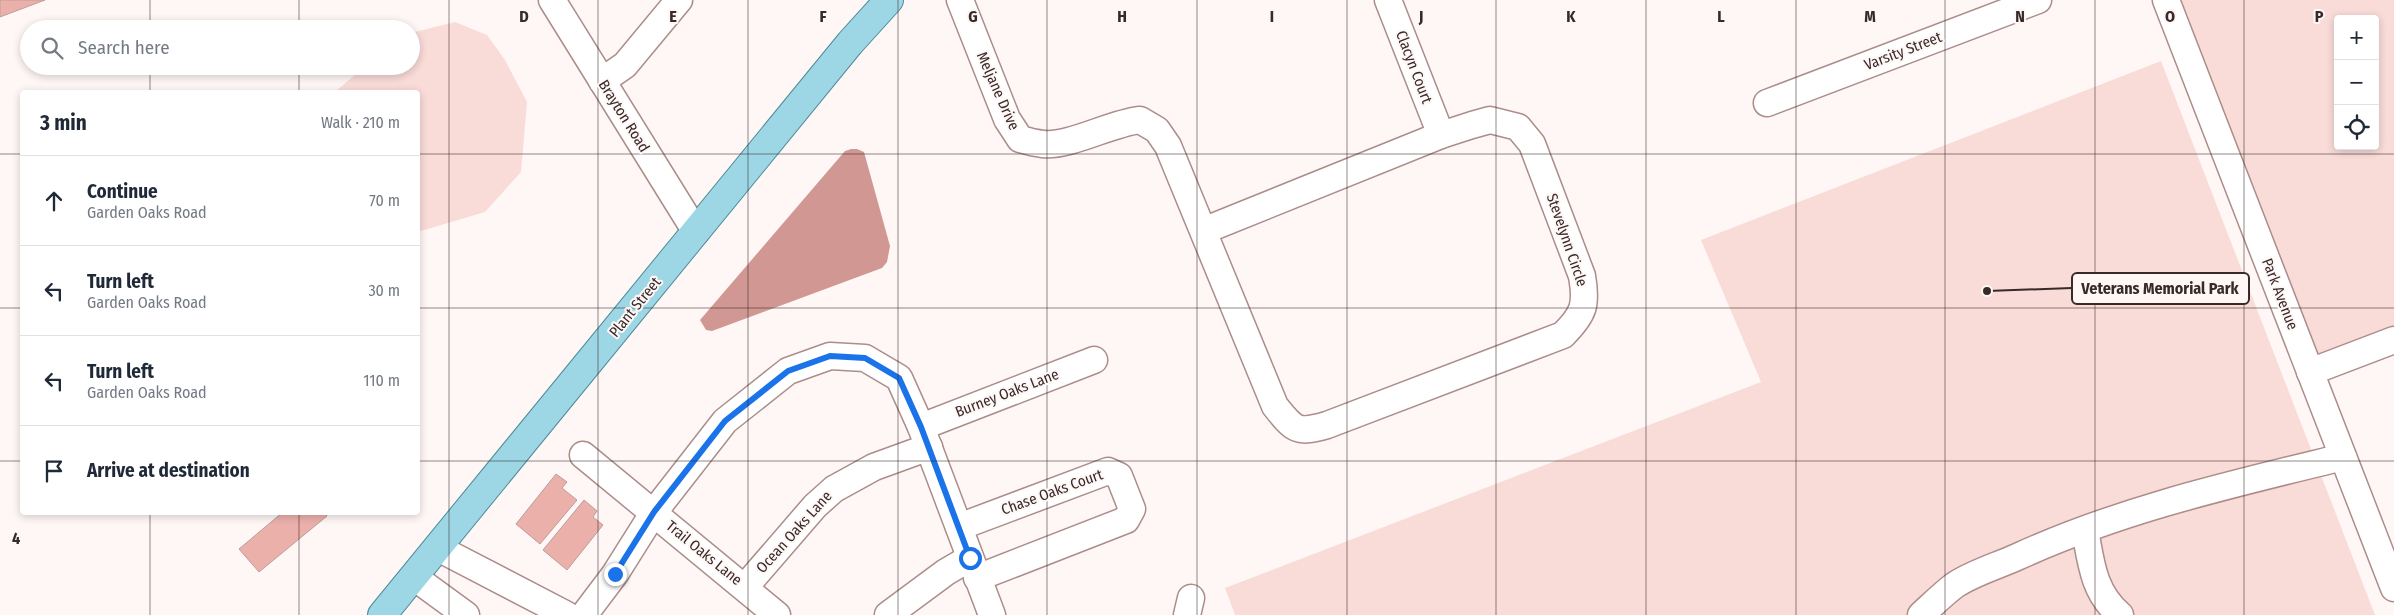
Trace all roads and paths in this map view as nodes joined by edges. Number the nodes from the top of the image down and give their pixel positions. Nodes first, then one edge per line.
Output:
1 (552, 0) edge
2 (679, 0) edge
3 (889, 0) edge
4 (960, 0) edge
5 (1388, 0) edge
6 (2038, 0) edge
7 (2166, 0) edge
8 (602, 81) junction
9 (1767, 103) dead end
10 (1441, 135) junction
11 (1203, 230) junction
12 (696, 232) junction
13 (2394, 340) edge
14 (1094, 360) dead end
15 (2310, 372) junction
16 (925, 437) junction
17 (583, 455) dead end
18 (2343, 457) junction
19 (654, 512) junction
20 (959, 527) junction
21 (2085, 530) junction
22 (438, 548) junction
23 (974, 568) junction
24 (414, 577) junction
25 (745, 587) junction
26 (2394, 588) edge
27 (382, 615) edge
28 (466, 615) edge
29 (567, 615) edge
30 (584, 615) edge
31 (777, 615) edge
32 (888, 615) edge
33 (992, 615) edge
34 (1921, 615) edge
35 (2120, 615) edge

1 - 8 street, Brayton Road
2 - 8 street
3 - 12 main road, Plant Street
4 - 11 street, Meljane Drive
5 - 10 street, Clacyn Court
6 - 9 street, Varsity Street
7 - 15 street, Park Avenue
8 - 12 street, Brayton Road
10 - 11 street, Stevelynn Circle
10 - 11 street, Stevelynn Circle
12 - 22 main road, Plant Street
13 - 15 street
14 - 16 street, Burney Oaks Lane
15 - 18 street, Park Avenue
16 - 19 street
16 - 20 street
16 - 25 street, Ocean Oaks Lane
17 - 19 street, Trail Oaks Lane
18 - 21 street
18 - 26 street, Park Avenue
19 - 25 street, Trail Oaks Lane
19 - 30 street
20 - 23 street
20 - 23 street, Chase Oaks Court
21 - 34 street
21 - 35 street
22 - 24 main road, Plant Street
22 - 29 street
23 - 32 street
23 - 33 street
24 - 27 main road, Plant Street
24 - 28 street
25 - 31 street, Trail Oaks Lane

